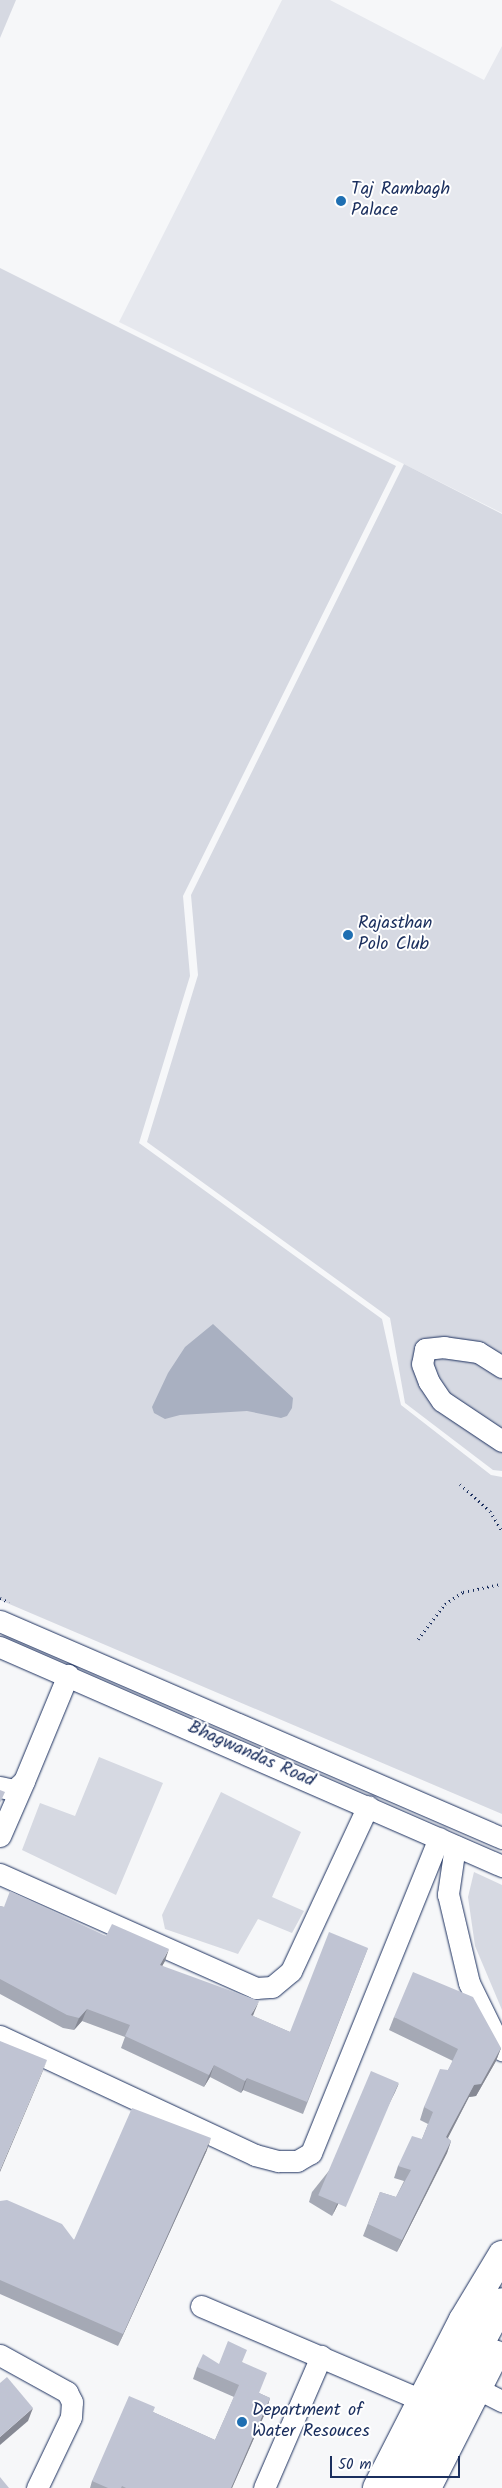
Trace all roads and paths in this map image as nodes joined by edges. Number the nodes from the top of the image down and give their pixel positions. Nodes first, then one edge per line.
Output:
1 (502, 1367) edge
2 (502, 1441) edge
3 (460, 1484) dead end
4 (502, 1530) edge
5 (502, 1584) edge
6 (0, 1621) edge
7 (418, 1639) dead end
8 (0, 1647) edge
9 (68, 1675) junction
10 (24, 1781) junction
11 (0, 1787) edge
12 (368, 1806) junction
13 (0, 1836) edge
14 (502, 1838) edge
15 (447, 1842) junction
16 (502, 1866) edge
17 (0, 1874) edge
18 (0, 2036) edge
19 (502, 2050) edge
20 (502, 2255) edge
21 (502, 2302) edge
22 (201, 2306) dead end
23 (502, 2339) edge
24 (0, 2355) edge
25 (321, 2356) junction
26 (478, 2389) junction
27 (421, 2400) junction
28 (502, 2401) edge
29 (37, 2488) edge
30 (264, 2488) edge
31 (377, 2488) edge
32 (404, 2488) edge
33 (427, 2488) edge

1 - 2 street
3 - 4 path
5 - 7 path
6 - 14 street, Bhagwandas Road
8 - 9 street, Bhagwandas Road
9 - 10 street
9 - 12 street, Bhagwandas Road
10 - 11 street
10 - 13 street
12 - 15 street, Bhagwandas Road
12 - 17 street
15 - 16 street, Bhagwandas Road
15 - 18 street
15 - 19 street
20 - 27 main road
21 - 32 main road
22 - 25 street
23 - 26 main road
24 - 29 street
25 - 27 street
25 - 30 street
26 - 28 street
26 - 33 main road
27 - 31 main road

